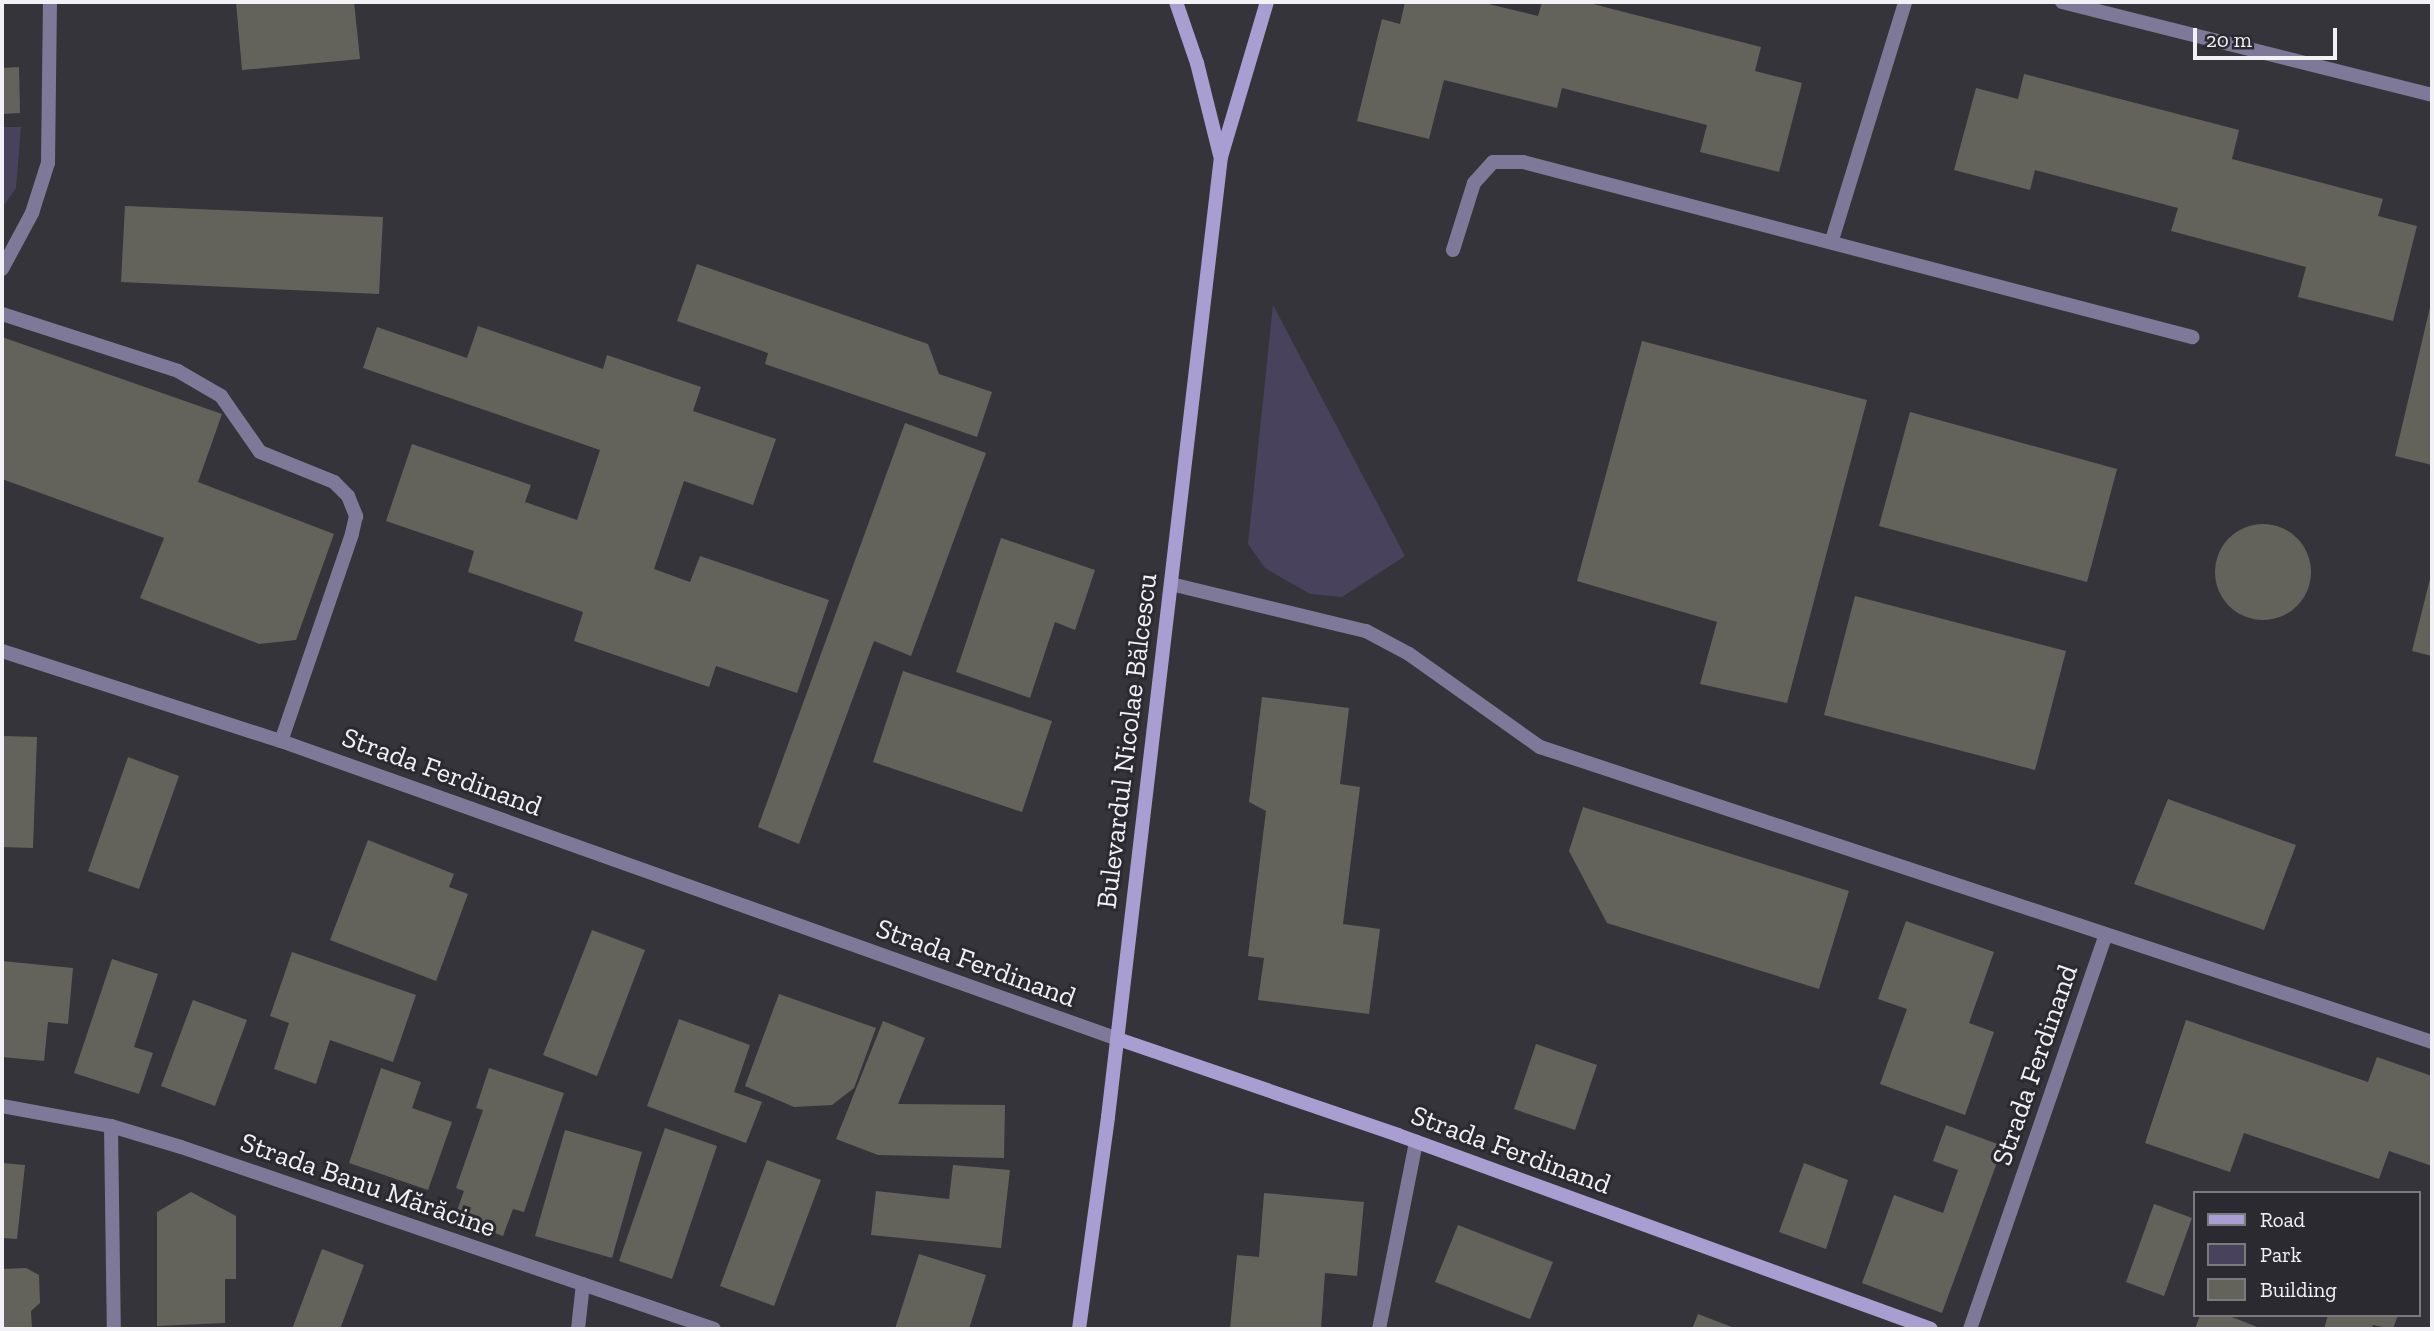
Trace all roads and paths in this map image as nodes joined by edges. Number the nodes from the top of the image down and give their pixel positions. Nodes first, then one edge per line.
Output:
1 (50, 2) edge
2 (1175, 2) edge
3 (1267, 2) edge
4 (1905, 2) edge
5 (2062, 2) edge
6 (2432, 96) edge
7 (1221, 158) junction
8 (1832, 240) junction
9 (1453, 250) dead end
10 (2, 269) edge
11 (2, 314) edge
12 (2192, 337) dead end
13 (1171, 584) junction
14 (2, 651) edge
15 (281, 741) junction
16 (2106, 935) junction
17 (1118, 1039) junction
18 (2432, 1042) edge
19 (2, 1106) edge
20 (111, 1126) junction
21 (1416, 1142) junction
22 (583, 1284) junction
23 (114, 1329) edge
24 (578, 1329) edge
25 (714, 1329) edge
26 (1079, 1329) edge
27 (1379, 1329) edge
28 (1931, 1329) edge
29 (1970, 1329) edge

1 - 10 street
2 - 7 main road, Bulevardul Nicolae Bălcescu
3 - 7 main road, Bulevardul Nicolae Bălcescu
4 - 8 street
5 - 6 street
7 - 13 main road, Bulevardul Nicolae Bălcescu
8 - 9 street
8 - 12 street
11 - 15 street
13 - 16 street, Strada Ferdinand
13 - 17 main road, Bulevardul Nicolae Bălcescu
14 - 15 street, Strada Ferdinand
15 - 17 street, Strada Ferdinand
16 - 18 street, Strada Ferdinand
16 - 29 street, Strada Ferdinand
17 - 21 main road, Strada Ferdinand
17 - 26 main road, Bulevardul Nicolae Bălcescu
19 - 20 street, Strada Banu Mărăcine
20 - 22 street, Strada Banu Mărăcine
20 - 23 street
21 - 27 street
21 - 28 main road, Strada Ferdinand
22 - 24 street
22 - 25 street, Strada Banu Mărăcine

